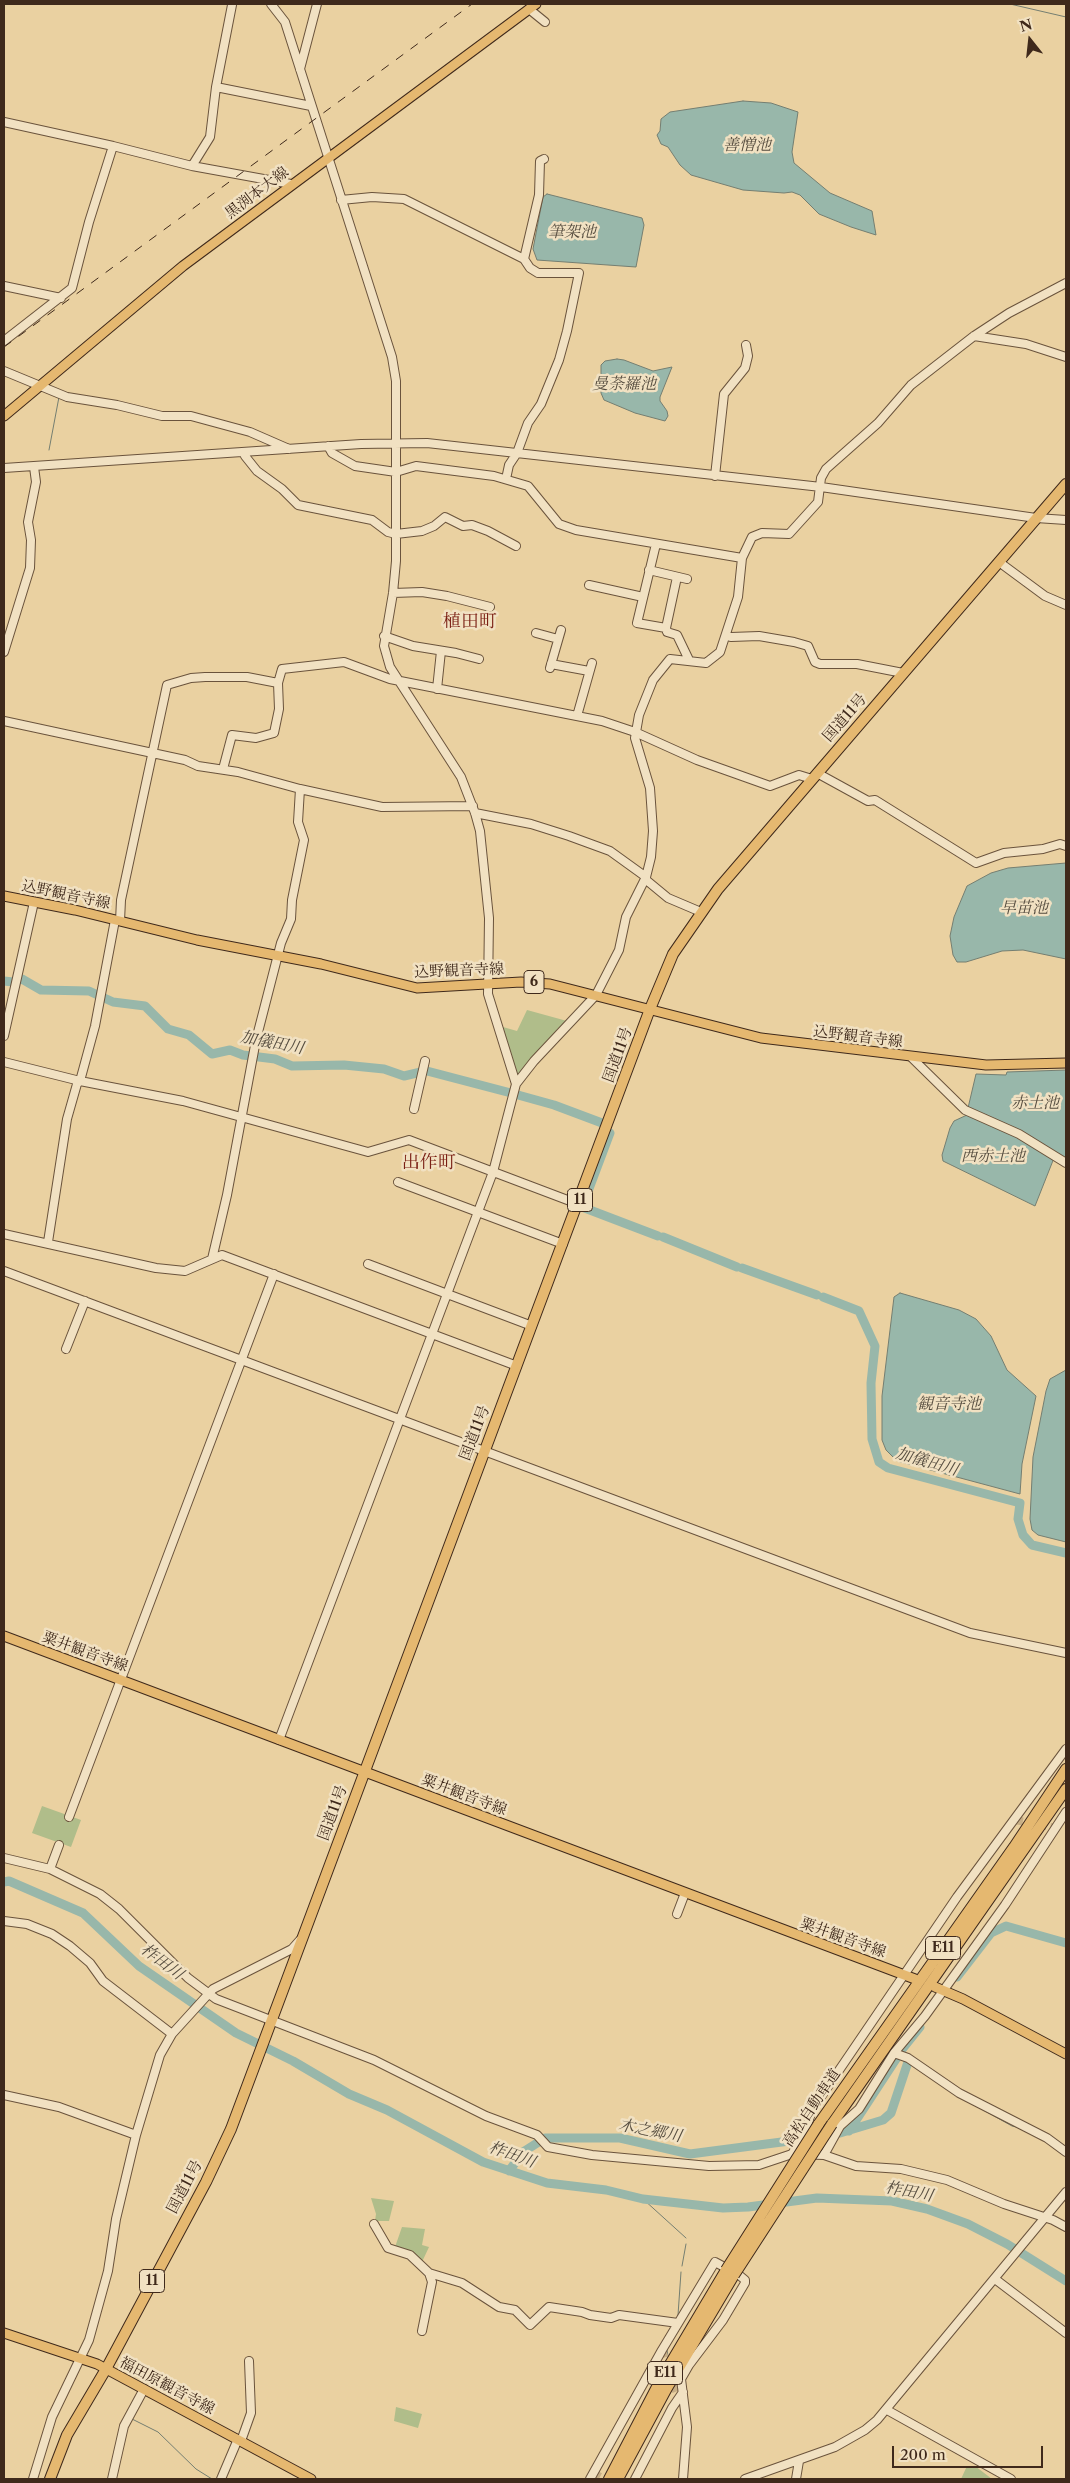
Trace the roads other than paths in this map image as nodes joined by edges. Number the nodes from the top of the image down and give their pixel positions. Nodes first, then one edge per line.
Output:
1 (271, 4) edge
2 (317, 4) edge
3 (232, 5) dead end
4 (532, 6) edge
5 (545, 22) dead end
6 (300, 69) junction
7 (216, 87) junction
8 (311, 106) junction
9 (4, 122) edge
10 (113, 146) junction
11 (327, 158) junction
12 (544, 159) dead end
13 (192, 166) junction
14 (291, 184) junction
15 (341, 200) junction
16 (524, 259) junction
17 (1066, 282) edge
18 (4, 286) edge
19 (61, 298) junction
20 (974, 336) junction
21 (4, 341) edge
22 (746, 345) dead end
23 (1066, 357) edge
24 (4, 371) edge
25 (38, 386) junction
26 (4, 416) edge
27 (396, 442) junction
28 (328, 446) junction
29 (289, 449) junction
30 (517, 453) junction
31 (245, 456) dead end
32 (34, 467) junction
33 (4, 468) edge
34 (396, 472) junction
35 (714, 476) junction
36 (506, 479) junction
37 (1066, 484) edge
38 (821, 487) junction
39 (1036, 518) junction
40 (1066, 520) edge
41 (396, 534) junction
42 (656, 544) junction
43 (516, 546) dead end
44 (742, 558) junction
45 (999, 562) junction
46 (650, 570) junction
47 (677, 577) junction
48 (687, 579) dead end
49 (589, 585) dead end
50 (393, 594) junction
51 (644, 597) junction
52 (1066, 605) edge
53 (490, 607) dead end
54 (666, 628) junction
55 (561, 630) dead end
56 (536, 633) dead end
57 (384, 636) junction
58 (731, 637) dead end
59 (5, 638) edge
60 (558, 639) junction
61 (441, 651) junction
62 (4, 652) edge
63 (479, 659) dead end
64 (578, 659) dead end
65 (689, 660) junction
66 (575, 668) junction
67 (903, 673) junction
68 (399, 681) junction
69 (278, 683) junction
70 (438, 689) junction
71 (577, 716) junction
72 (4, 721) edge
73 (635, 732) junction
74 (152, 754) junction
75 (222, 769) junction
76 (815, 776) junction
77 (300, 790) junction
78 (474, 810) junction
79 (1066, 846) edge
80 (645, 878) junction
81 (4, 896) edge
82 (34, 902) junction
83 (701, 912) junction
84 (118, 920) junction
85 (277, 956) junction
86 (487, 985) junction
87 (596, 995) junction
88 (650, 1008) junction
89 (4, 1036) edge
90 (912, 1058) junction
91 (425, 1061) dead end
92 (4, 1062) edge
93 (1066, 1063) edge
94 (80, 1081) junction
95 (516, 1084) junction
96 (414, 1109) dead end
97 (242, 1118) junction
98 (1066, 1162) edge
99 (492, 1172) junction
100 (398, 1182) dead end
101 (578, 1204) junction
102 (477, 1213) junction
103 (4, 1234) edge
104 (48, 1242) junction
105 (563, 1244) junction
106 (212, 1259) junction
107 (368, 1264) dead end
108 (4, 1271) edge
109 (274, 1274) junction
110 (446, 1293) junction
111 (85, 1302) junction
112 (532, 1326) junction
113 (431, 1333) junction
114 (66, 1349) dead end
115 (242, 1360) junction
116 (517, 1366) junction
117 (399, 1420) junction
118 (484, 1450) junction
119 (4, 1636) edge
120 (1066, 1654) edge
121 (121, 1680) junction
122 (279, 1740) junction
123 (1066, 1749) edge
124 (1066, 1769) edge
125 (364, 1772) junction
126 (1066, 1789) edge
127 (1066, 1812) edge
128 (69, 1817) dead end
129 (59, 1844) dead end
130 (4, 1858) edge
131 (50, 1869) junction
132 (685, 1893) junction
133 (677, 1914) dead end
134 (4, 1921) edge
135 (304, 1936) junction
136 (906, 1975) junction
137 (915, 1979) dead end
138 (940, 1988) junction
139 (210, 1992) junction
140 (271, 2021) junction
141 (172, 2034) junction
142 (894, 2053) junction
143 (1066, 2054) edge
144 (4, 2095) edge
145 (136, 2135) junction
146 (1066, 2152) edge
147 (792, 2154) junction
148 (824, 2155) junction
149 (1066, 2192) edge
150 (1046, 2218) junction
151 (374, 2224) dead end
152 (1066, 2227) edge
153 (429, 2272) junction
154 (730, 2272) junction
155 (995, 2280) junction
156 (678, 2323) junction
157 (422, 2331) dead end
158 (1066, 2333) edge
159 (4, 2334) edge
160 (81, 2358) junction
161 (249, 2361) dead end
162 (106, 2368) junction
163 (144, 2389) junction
164 (683, 2392) junction
165 (887, 2410) junction
166 (240, 2440) junction
167 (799, 2460) junction
168 (33, 2479) edge
169 (50, 2479) edge
170 (112, 2479) edge
171 (220, 2479) edge
172 (311, 2479) edge
173 (590, 2479) edge
174 (609, 2479) edge
175 (618, 2479) edge
176 (635, 2479) edge
177 (683, 2479) edge
178 (745, 2479) edge
179 (796, 2479) edge
180 (1011, 2479) edge

1 - 6 street
2 - 6 street
3 - 7 street
4 - 5 street
4 - 11 main road, 黒渕本大線
6 - 8 street
7 - 8 street
7 - 13 street
8 - 11 street
9 - 10 street
10 - 13 street
10 - 19 street
11 - 14 main road, 黒渕本大線
11 - 15 street
12 - 16 street
13 - 14 street
14 - 25 main road, 黒渕本大線
15 - 16 street
15 - 27 street
16 - 30 street
17 - 20 street
18 - 19 street
19 - 21 street
20 - 23 street
20 - 38 street
22 - 35 street
24 - 25 street
25 - 26 main road, 黒渕本大線
25 - 29 street
27 - 28 street
27 - 30 street
27 - 34 street
28 - 29 street
28 - 34 street
29 - 32 street
30 - 35 street
30 - 36 street
31 - 41 street
32 - 33 street
32 - 59 street
34 - 36 street
34 - 41 street
35 - 38 street
36 - 42 street
37 - 39 highway, 国道11号 / 11
38 - 39 street
38 - 44 street
39 - 40 street
39 - 45 highway, 国道11号 / 11
41 - 43 street
41 - 50 street
42 - 44 street
42 - 46 street
44 - 65 street
45 - 52 street
45 - 67 highway, 国道11号 / 11
46 - 47 street
46 - 51 street
47 - 48 street
47 - 54 street
49 - 51 street
50 - 53 street
50 - 57 street
51 - 54 street
54 - 65 street
55 - 60 street
56 - 60 street
57 - 61 street
57 - 68 street
58 - 67 street
59 - 62 street
60 - 66 street
61 - 63 street
61 - 70 street
64 - 66 street
65 - 73 street
66 - 71 street
67 - 76 highway, 国道11号 / 11
68 - 69 street
68 - 70 street
68 - 78 street
69 - 74 street
69 - 75 street
70 - 71 street
71 - 73 street
72 - 74 street
73 - 76 street
73 - 80 street
74 - 75 street
74 - 84 street
75 - 77 street
76 - 79 street
76 - 83 highway, 国道11号 / 11
77 - 78 street
77 - 85 street
78 - 80 street
78 - 86 street
80 - 83 street
80 - 87 street
81 - 82 main road, 込野観音寺線 / 6
82 - 84 main road, 込野観音寺線 / 6
82 - 89 street
83 - 88 highway, 国道11号 / 11
84 - 85 main road, 込野観音寺線 / 6
84 - 94 street
85 - 86 main road, 込野観音寺線 / 6
85 - 97 street
86 - 87 main road, 込野観音寺線 / 6
86 - 95 street
87 - 88 main road, 込野観音寺線 / 6
87 - 95 street
88 - 90 main road, 込野観音寺線 / 6
88 - 101 highway, 国道11号 / 11
90 - 93 main road, 込野観音寺線 / 6
90 - 98 street
91 - 96 street
92 - 94 street
94 - 97 street
94 - 104 street
95 - 99 street
97 - 99 street
97 - 106 street
99 - 101 street
99 - 102 street
100 - 102 street
101 - 105 highway, 国道11号 / 11
102 - 105 street
102 - 110 street
103 - 104 street
104 - 106 street
105 - 112 highway, 国道11号 / 11
106 - 109 street
107 - 110 street
108 - 111 street
109 - 113 street
109 - 115 street
110 - 112 street
110 - 113 street
111 - 114 street
111 - 115 street
112 - 116 highway, 国道11号 / 11
113 - 116 street
113 - 117 street
115 - 117 street
115 - 121 street
116 - 118 highway, 国道11号 / 11
117 - 118 street
117 - 122 street
118 - 120 street
118 - 125 highway, 国道11号 / 11
119 - 121 main road, 粟井観音寺線
121 - 122 main road, 粟井観音寺線
121 - 128 street
122 - 125 main road, 粟井観音寺線
123 - 136 street
124 - 154 highway, 高松自動車道 / E11, bridge
125 - 132 main road, 粟井観音寺線
125 - 135 highway, 国道11号 / 11
126 - 154 highway, 高松自動車道 / E11, bridge
127 - 138 street
129 - 131 street
130 - 131 street
131 - 139 street
132 - 133 street
132 - 136 main road, 粟井観音寺線
134 - 141 street
135 - 139 street
135 - 140 highway, 国道11号 / 11
136 - 137 main road, 粟井観音寺線
136 - 147 street
138 - 142 street
138 - 143 main road
139 - 140 street
139 - 141 street
140 - 147 street
140 - 162 highway, 国道11号 / 11
141 - 145 street
142 - 146 street
142 - 148 street
144 - 145 street
145 - 160 street
147 - 148 street
148 - 150 street
149 - 150 street
150 - 152 street
150 - 155 street
151 - 153 street
153 - 156 street
153 - 157 street
154 - 174 highway, 高松自動車道 / E11
154 - 175 highway, 高松自動車道 / E11
155 - 158 street
155 - 165 street
156 - 164 street
156 - 173 street
159 - 160 main road, 福田原観音寺線
160 - 162 main road, 福田原観音寺線
160 - 168 street
161 - 166 street
162 - 163 main road, 福田原観音寺線
162 - 169 highway, 国道11号 / 11
163 - 166 main road, 福田原観音寺線
163 - 170 street
164 - 176 street
164 - 177 street
165 - 167 street
165 - 180 street
166 - 171 street
166 - 172 main road, 福田原観音寺線
167 - 178 street
167 - 179 street

